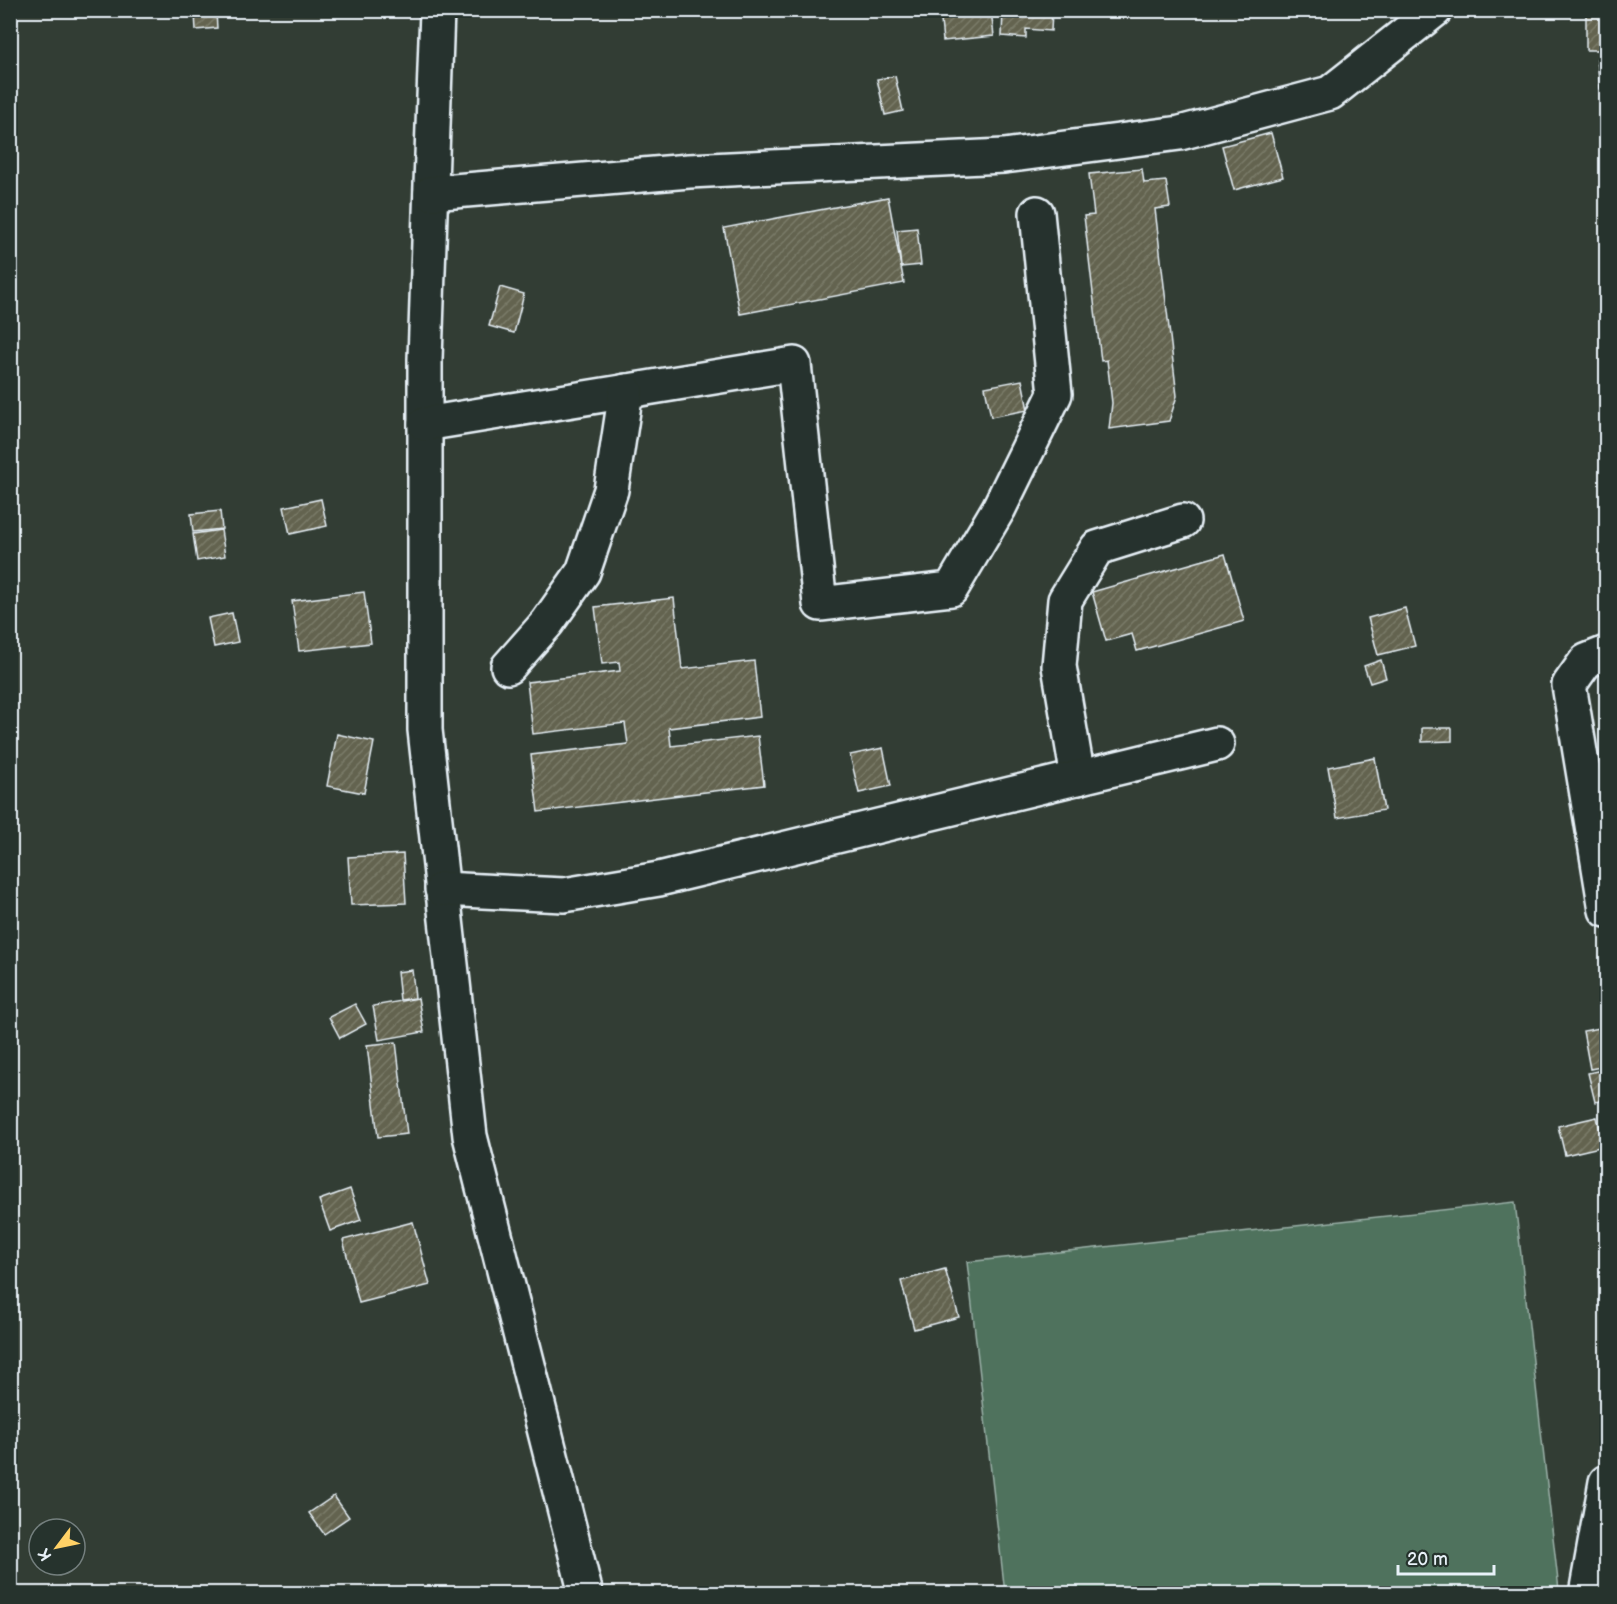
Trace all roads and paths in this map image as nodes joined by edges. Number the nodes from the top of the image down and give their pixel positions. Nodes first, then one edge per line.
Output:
1 (437, 10) edge
2 (1434, 10) edge
3 (431, 193) junction
4 (1037, 213) dead end
5 (626, 391) junction
6 (425, 424) junction
7 (1183, 521) dead end
8 (1606, 653) edge
9 (508, 667) dead end
10 (1217, 744) dead end
11 (1078, 778) junction
12 (442, 889) junction
13 (1606, 910) edge
14 (1606, 1482) edge
15 (586, 1593) edge
16 (1586, 1593) edge

1 - 3 street
2 - 3 street
3 - 6 street
4 - 5 street
5 - 6 street
5 - 9 street
6 - 12 street
7 - 11 street
8 - 13 street
10 - 11 street
11 - 12 street
12 - 15 street
14 - 16 street

